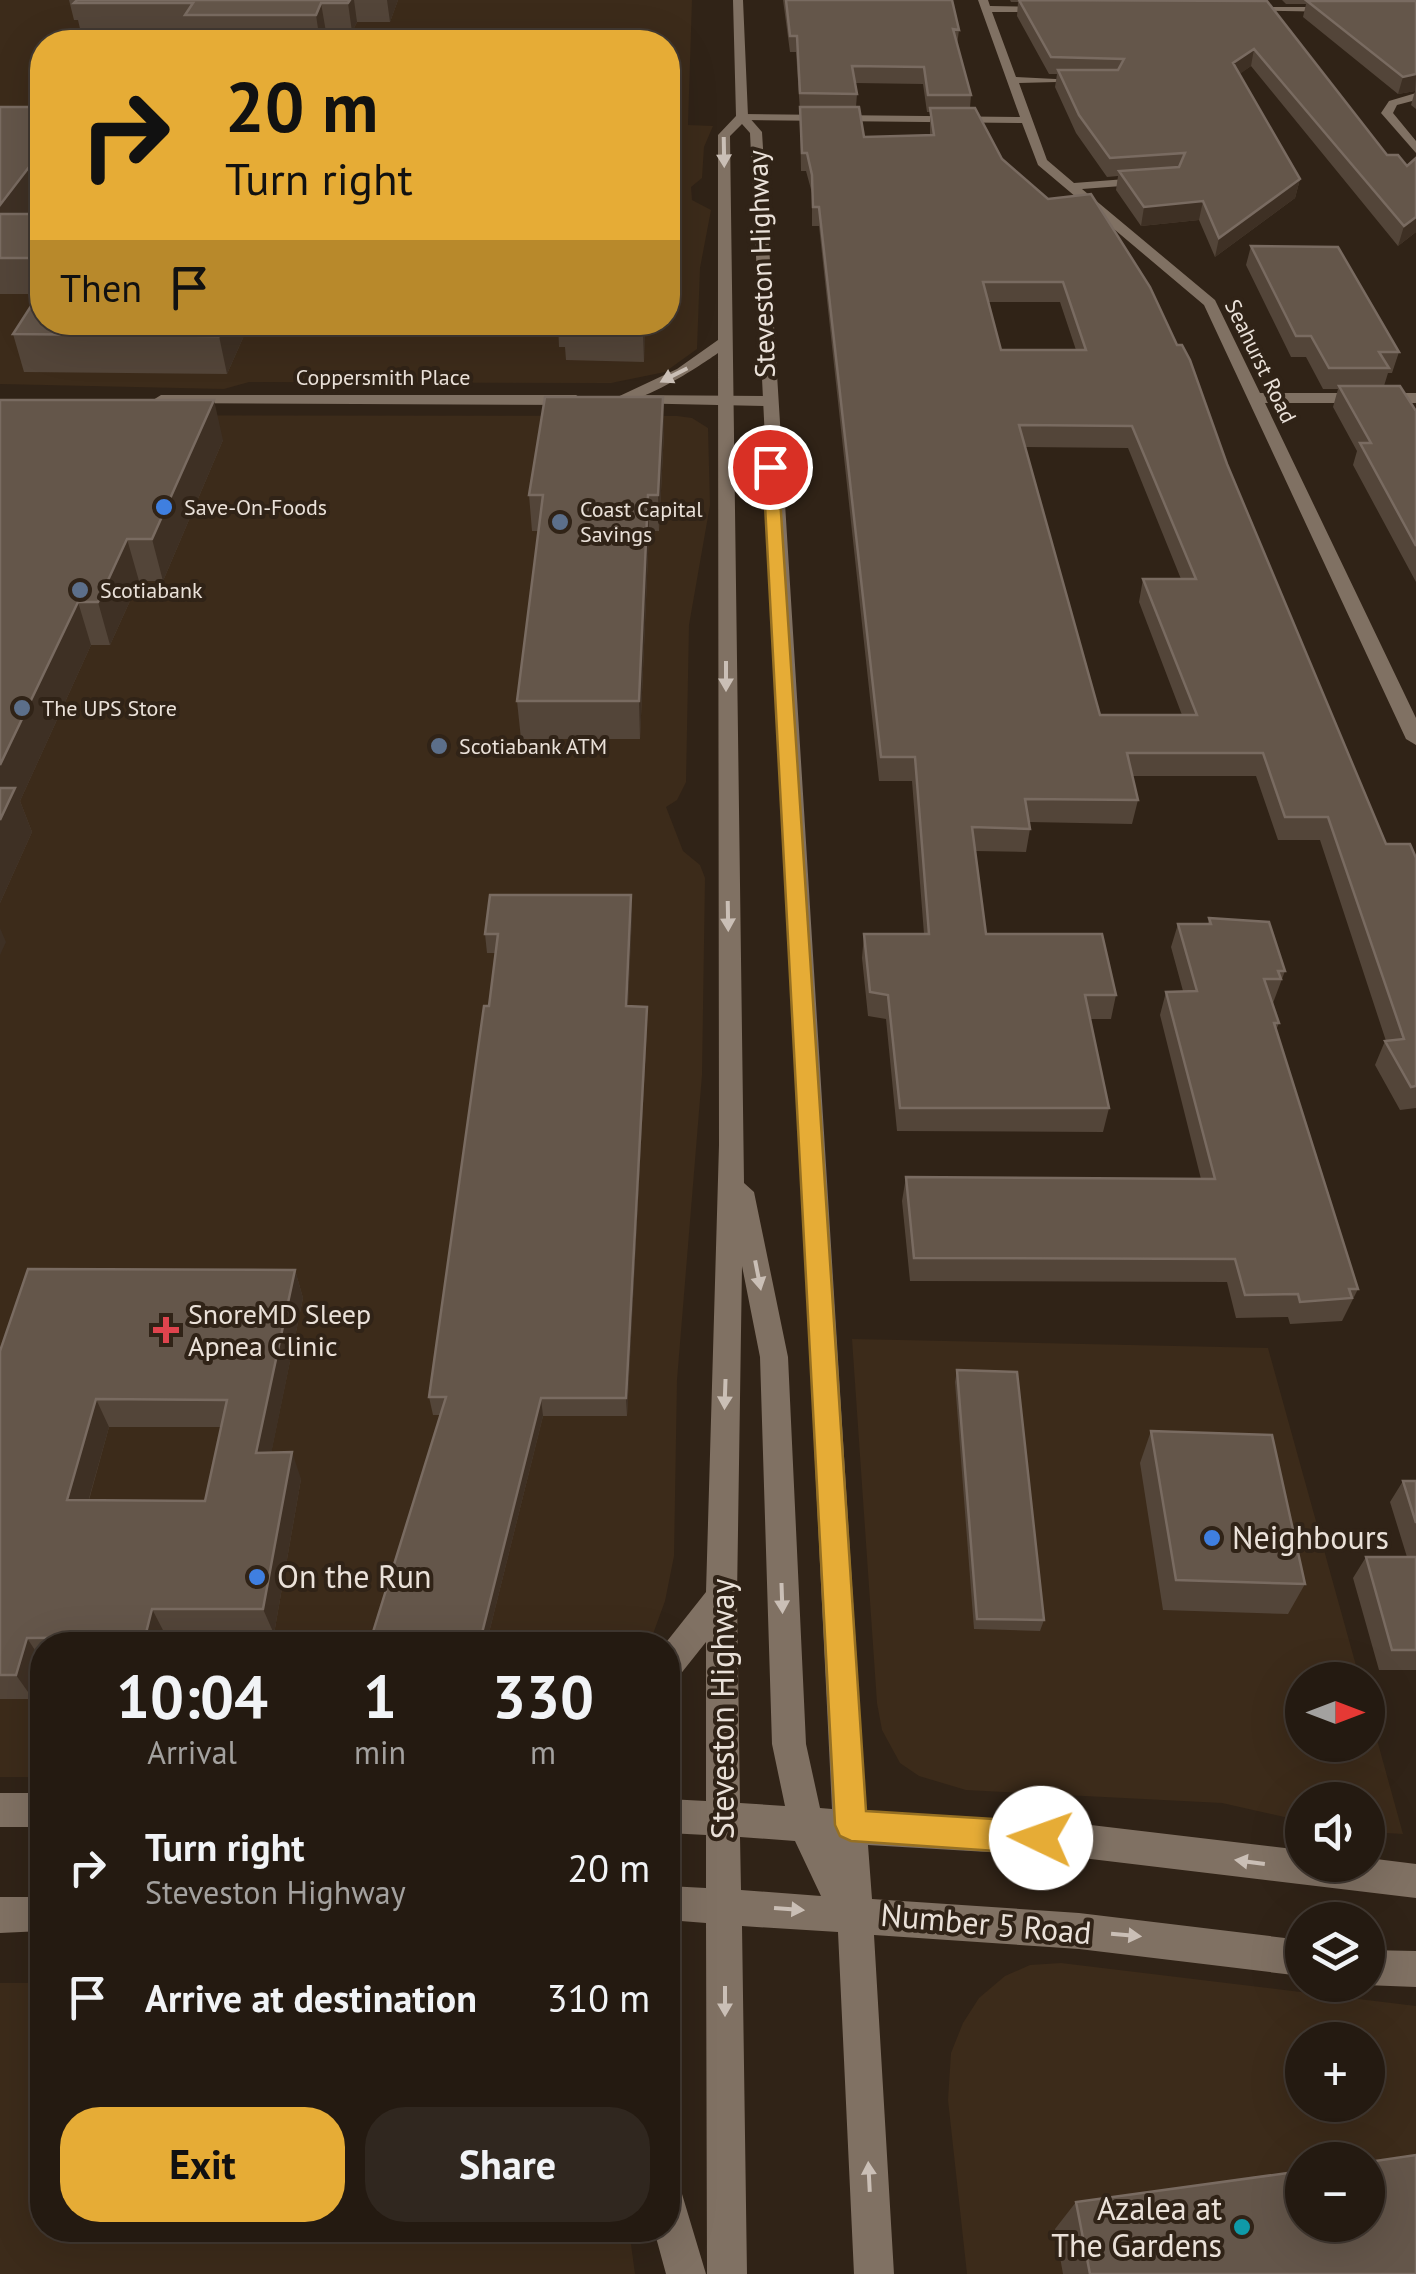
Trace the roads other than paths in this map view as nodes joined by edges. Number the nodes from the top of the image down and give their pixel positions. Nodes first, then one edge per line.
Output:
1 (738, 0) edge
2 (985, 4) edge
3 (1070, 9) edge
4 (1224, 10) edge
5 (1358, 10) edge
6 (1012, 80) junction
7 (1096, 81) edge
8 (1416, 96) edge
9 (742, 118) junction
10 (1024, 120) junction
11 (1416, 149) edge
12 (1159, 179) edge
13 (1068, 187) junction
14 (725, 342) junction
15 (1254, 398) junction
16 (1416, 398) edge
17 (136, 400) edge
18 (619, 400) junction
19 (724, 401) junction
20 (766, 401) junction
21 (1416, 739) edge
22 (732, 1145) junction
23 (721, 1598) junction
24 (680, 1650) edge
25 (0, 1810) edge
26 (30, 1810) edge
27 (680, 1816) edge
28 (724, 1816) junction
29 (806, 1822) junction
30 (851, 1825) junction
31 (1416, 1882) edge
32 (680, 1903) edge
33 (724, 1904) junction
34 (855, 1913) junction
35 (0, 1914) edge
36 (30, 1914) edge
37 (1285, 1955) edge
38 (1385, 1968) edge
39 (1416, 1969) edge
40 (677, 2242) edge
41 (686, 2274) edge
42 (727, 2274) edge
43 (874, 2274) edge

1 - 9 main road, Steveston Highway
2 - 3 main road
2 - 6 main road, Seahurst Road
4 - 5 main road
6 - 7 main road
6 - 10 main road, Seahurst Road
8 - 11 main road
9 - 10 main road
9 -> 14 main road, Steveston Highway
9 - 20 main road, Steveston Highway
10 - 13 main road, Seahurst Road
12 - 13 main road
13 - 15 main road, Seahurst Road
14 -> 18 main road
14 - 19 main road, Steveston Highway
15 - 16 main road
15 - 21 main road, Seahurst Road
17 - 18 main road, Coppersmith Place
18 - 19 main road, Coppersmith Place
19 - 20 main road, Coppersmith Place
19 -> 22 main road, Steveston Highway
20 - 30 main road, Steveston Highway
22 -> 23 main road, Steveston Highway
22 -> 29 main road, Steveston Highway
23 - 24 main road
23 - 28 main road, Steveston Highway
25 - 26 main road
27 - 28 main road
28 - 29 main road
28 - 33 main road, Steveston Highway
29 - 30 main road
29 - 34 main road, Steveston Highway
31 -> 30 main road
30 - 34 main road, Steveston Highway
32 - 33 main road, Number 5 Road
33 -> 34 main road, Number 5 Road
33 -> 42 main road, Steveston Highway
34 -> 37 main road, Number 5 Road
43 -> 34 main road, Steveston Highway
35 - 36 main road
38 - 39 main road
40 - 41 main road

